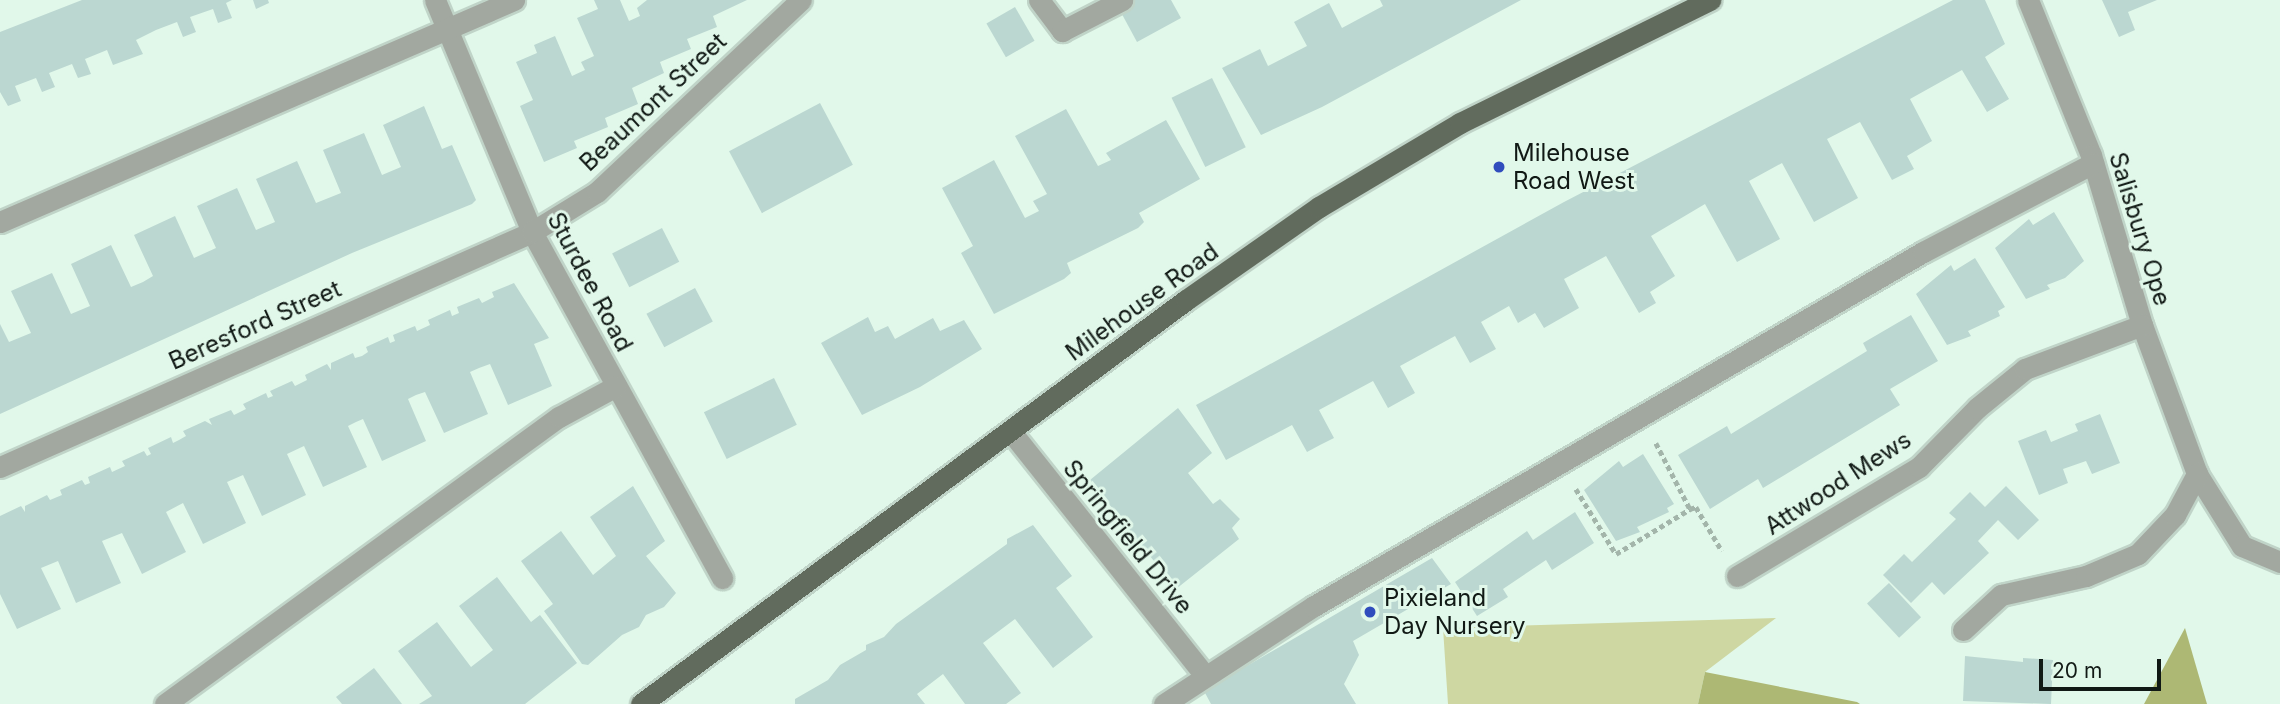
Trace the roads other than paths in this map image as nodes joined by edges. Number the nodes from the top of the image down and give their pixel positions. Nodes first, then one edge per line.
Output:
1 (435, 0) edge
2 (514, 0) edge
3 (1039, 0) edge
4 (1122, 0) edge
5 (1710, 0) edge
6 (2028, 0) edge
7 (794, 2) edge
8 (448, 30) junction
9 (2093, 163) junction
10 (0, 222) edge
11 (532, 232) junction
12 (2142, 325) junction
13 (616, 386) junction
14 (1012, 433) junction
15 (0, 467) edge
16 (2197, 474) junction
17 (2280, 562) edge
18 (1737, 576) road end
19 (722, 578) dead end
20 (1963, 630) dead end
21 (1204, 674) junction
22 (164, 704) edge
23 (641, 704) edge
24 (1164, 704) edge

1 - 8 street, Sturdee Road
2 - 8 street
3 - 4 street
5 - 14 main road, Milehouse Road
6 - 9 street, Salisbury Ope
7 - 11 street, Beaumont Street
8 - 10 street
8 - 11 street, Sturdee Road
9 - 12 street, Salisbury Ope
9 - 21 street
11 - 13 street, Sturdee Road
11 - 15 street, Beresford Street
12 - 16 street, Salisbury Ope
12 - 18 street, Attwood Mews
13 - 19 street, Sturdee Road
13 - 22 street
14 - 21 street, Springfield Drive
14 - 23 main road, Milehouse Road
16 - 17 street, Salisbury Ope
16 - 20 street
21 - 24 street

